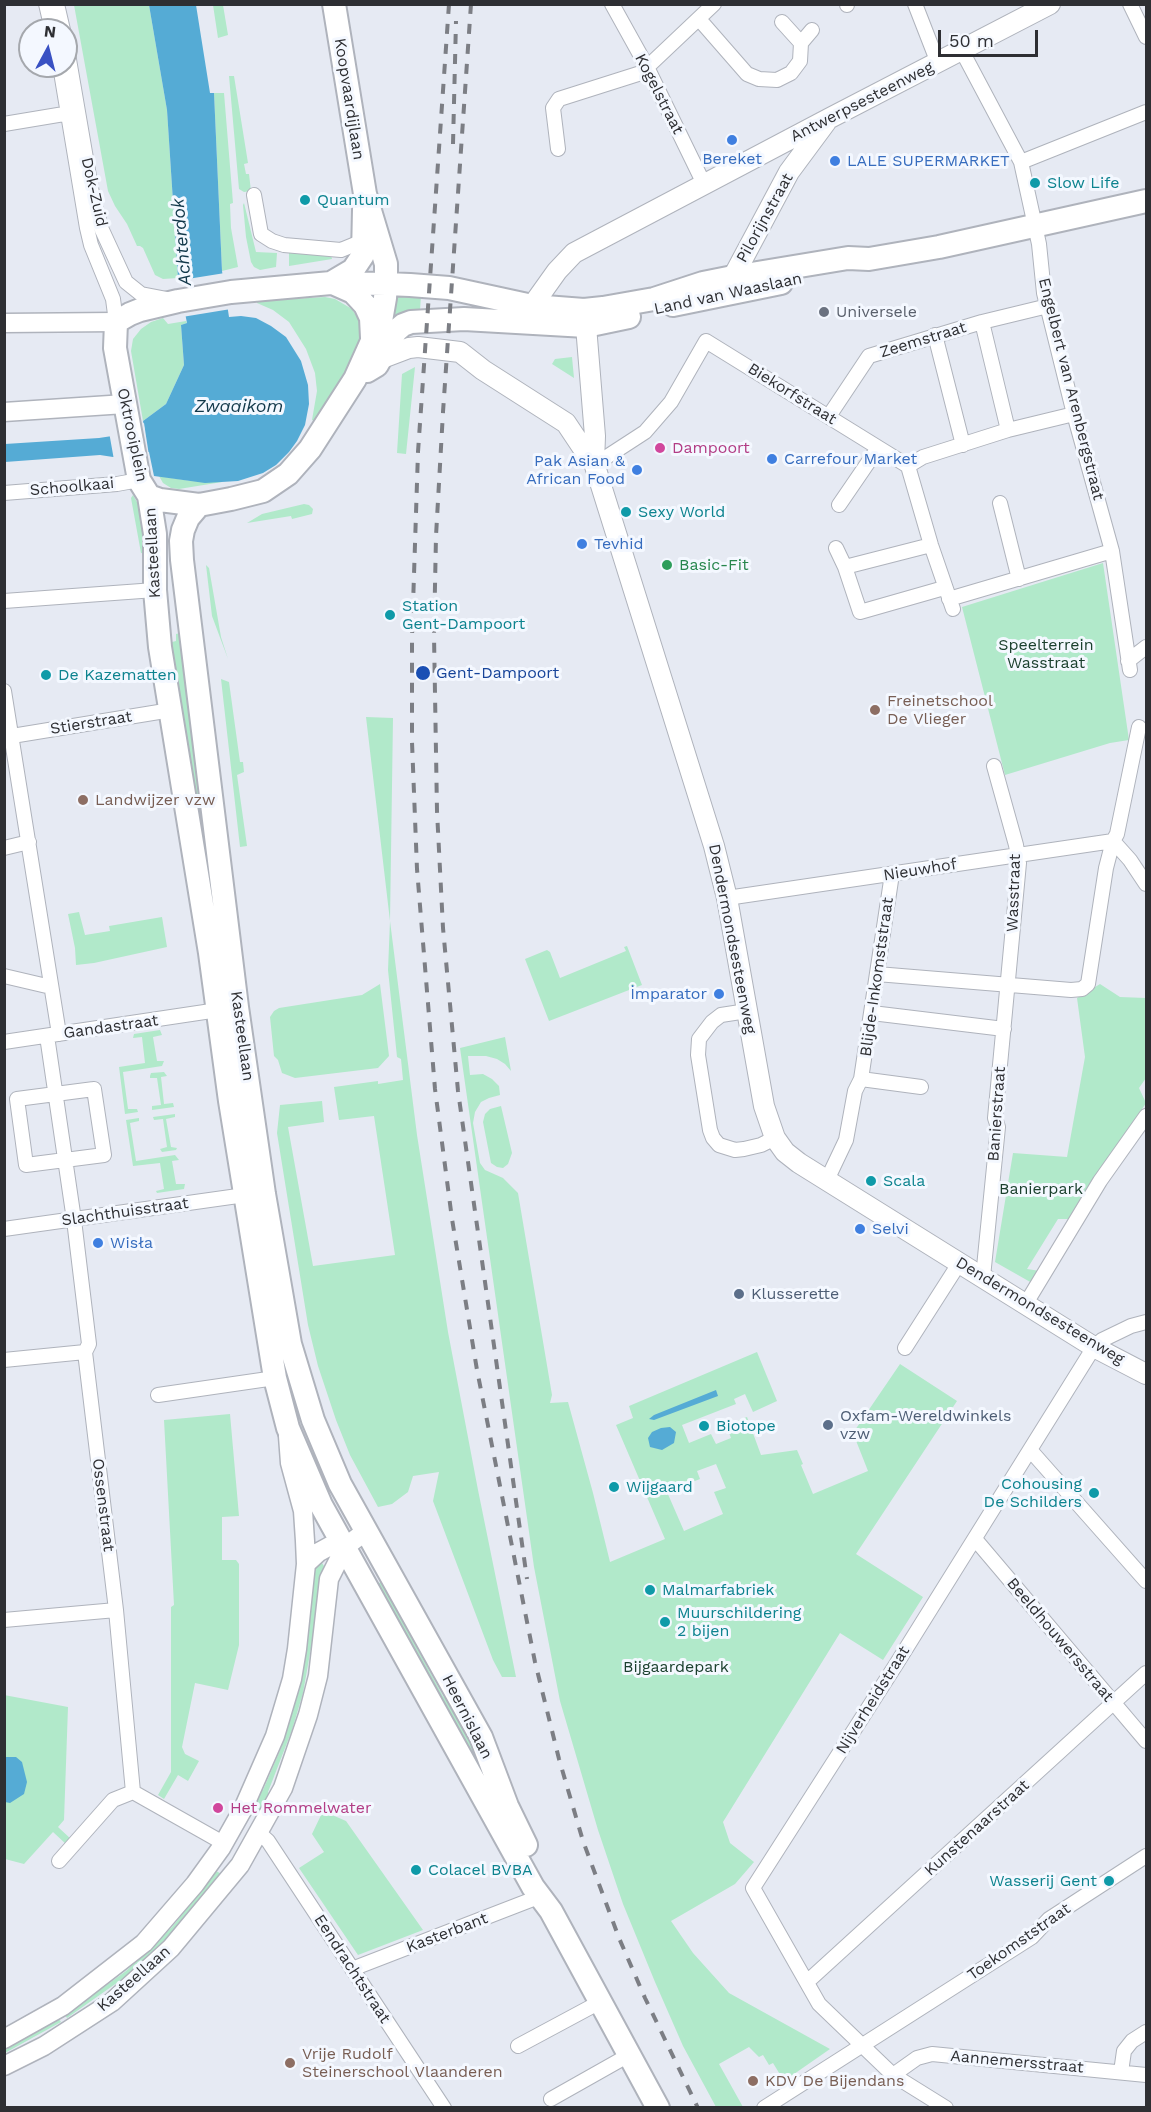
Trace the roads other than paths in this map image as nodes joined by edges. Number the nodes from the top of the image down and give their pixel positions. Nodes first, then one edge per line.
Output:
1 (334, 4) edge
2 (612, 4) edge
3 (714, 4) edge
4 (915, 4) edge
5 (1130, 4) edge
6 (1047, 5) edge
7 (699, 19) junction
8 (782, 22) dead end
9 (812, 30) dead end
10 (1146, 37) edge
11 (801, 43) junction
12 (962, 51) junction
13 (938, 63) junction
14 (647, 68) junction
15 (63, 78) edge
16 (70, 78) edge
17 (1146, 112) edge
18 (73, 113) junction
19 (830, 118) junction
20 (4, 124) edge
21 (558, 149) dead end
22 (771, 150) junction
23 (1021, 162) junction
24 (789, 172) junction
25 (704, 184) junction
26 (365, 194) junction
27 (254, 195) dead end
28 (1146, 201) edge
29 (1035, 226) junction
30 (363, 245) junction
31 (825, 267) junction
32 (733, 277) junction
33 (332, 283) junction
34 (386, 284) junction
35 (178, 301) junction
36 (688, 301) junction
37 (1048, 306) junction
38 (537, 307) junction
39 (585, 318) junction
40 (116, 322) junction
41 (982, 322) junction
42 (4, 323) edge
43 (935, 335) junction
44 (376, 349) junction
45 (4, 412) edge
46 (1074, 414) junction
47 (126, 415) junction
48 (829, 416) junction
49 (1008, 430) junction
50 (963, 444) junction
51 (878, 448) junction
52 (594, 463) junction
53 (909, 466) junction
54 (141, 480) junction
55 (4, 493) edge
56 (1000, 503) dead end
57 (199, 505) junction
58 (839, 505) dead end
59 (931, 545) junction
60 (836, 548) dead end
61 (1112, 551) junction
62 (845, 567) junction
63 (1019, 579) junction
64 (155, 590) junction
65 (949, 599) junction
66 (4, 601) edge
67 (1146, 647) edge
68 (4, 691) edge
69 (171, 710) junction
70 (1139, 728) dead end
71 (12, 736) junction
72 (10, 756) edge
73 (994, 766) dead end
74 (28, 836) junction
75 (1113, 841) junction
76 (4, 848) edge
77 (1018, 855) junction
78 (892, 874) junction
79 (1146, 884) edge
80 (727, 898) junction
81 (877, 974) junction
82 (4, 976) edge
83 (1008, 986) junction
84 (51, 987) junction
85 (218, 1010) junction
86 (747, 1011) junction
87 (872, 1013) junction
88 (1004, 1029) junction
89 (53, 1036) junction
90 (4, 1042) edge
91 (861, 1079) junction
92 (921, 1087) dead end
93 (55, 1094) junction
94 (1146, 1116) edge
95 (775, 1138) junction
96 (65, 1160) junction
97 (827, 1180) junction
98 (245, 1195) junction
99 (74, 1220) junction
100 (4, 1229) edge
101 (960, 1262) junction
102 (983, 1277) junction
103 (1025, 1305) junction
104 (1146, 1322) edge
105 (1094, 1347) junction
106 (905, 1348) dead end
107 (84, 1352) junction
108 (4, 1360) edge
109 (1146, 1374) edge
110 (275, 1378) junction
111 (158, 1395) dead end
112 (288, 1428) junction
113 (1031, 1450) junction
114 (366, 1531) junction
115 (975, 1539) junction
116 (345, 1547) junction
117 (306, 1564) junction
118 (1146, 1581) edge
119 (116, 1610) junction
120 (4, 1620) edge
121 (1146, 1673) edge
122 (1114, 1703) junction
123 (1146, 1740) edge
124 (133, 1792) junction
125 (237, 1820) junction
126 (259, 1833) junction
127 (221, 1848) junction
128 (1146, 1856) edge
129 (59, 1861) dead end
130 (240, 1865) junction
131 (546, 1904) junction
132 (352, 1969) junction
133 (807, 1982) junction
134 (600, 2002) junction
135 (1146, 2032) edge
136 (4, 2039) edge
137 (518, 2046) dead end
138 (862, 2046) junction
139 (629, 2055) junction
140 (4, 2066) edge
141 (1122, 2072) junction
142 (894, 2074) junction
143 (1146, 2075) edge
144 (551, 2099) dead end
145 (444, 2108) edge
146 (658, 2108) edge
147 (764, 2108) edge
148 (946, 2108) edge

1 - 26 main road, Koopvaardijlaan
2 - 14 street, Kogelstraat
3 - 7 street
4 - 13 street
5 - 10 street
6 - 12 main road, Antwerpsesteenweg
7 - 11 street
7 - 14 street
8 - 11 street
9 - 11 street
12 - 13 main road, Antwerpsesteenweg
12 - 23 street, Engelbert van Arenbergstraat
13 - 19 main road, Antwerpsesteenweg
14 - 21 street
14 - 25 street, Kogelstraat
15 - 18 street, Dok-Zuid
16 - 18 street, Dok-Zuid
17 - 23 street
18 - 20 street
18 - 35 street, Dok-Zuid
18 - 40 street, Dok-Zuid
19 - 22 main road, Antwerpsesteenweg
19 - 24 main road, Pilorijnstraat
22 - 24 main road, Antwerpsesteenweg
22 - 25 main road, Antwerpsesteenweg
23 - 29 street, Engelbert van Arenbergstraat
24 - 32 main road, Pilorijnstraat
25 - 38 main road, Antwerpsesteenweg
26 - 30 main road, Koopvaardijlaan
26 - 34 main road, Koopvaardijlaan
27 - 30 street
28 - 29 main road, Land van Waaslaan
29 - 31 main road, Land van Waaslaan
29 - 37 street, Engelbert van Arenbergstraat
30 - 33 main road
31 - 32 main road, Land van Waaslaan
31 - 36 main road, Land van Waaslaan
32 - 36 main road, Pilorijnstraat
32 - 39 main road, Land van Waaslaan
33 - 34 main road
33 - 35 main road
33 - 44 main road
34 - 38 main road
34 - 44 main road, Oktrooiplein
35 - 40 main road
36 - 39 main road, Land van Waaslaan
37 - 41 street, Zeemstraat
37 - 46 street, Engelbert van Arenbergstraat
38 - 39 main road
39 - 44 main road
39 - 52 main road, Dendermondsesteenweg
40 - 42 street
40 - 47 main road, Oktrooiplein
41 - 43 street, Zeemstraat
41 - 49 street
43 - 48 street, Zeemstraat
43 - 50 street
44 - 52 main road
44 - 57 main road, Oktrooiplein
45 - 47 street
46 - 49 street
46 - 61 street, Engelbert van Arenbergstraat
47 - 54 main road, Oktrooiplein
48 - 51 street, Biekorfstraat
48 - 52 street, Biekorfstraat
49 - 50 street
50 - 53 street
51 - 53 street, Biekorfstraat
51 - 58 street
52 - 80 main road, Dendermondsesteenweg
53 - 59 street
54 - 55 street, Schoolkaai
54 - 57 main road, Oktrooiplein
54 - 64 main road, Kasteellaan
56 - 63 street
57 - 114 main road, Kasteellaan
59 - 62 street
59 - 65 street
60 - 62 street
61 - 63 street
61 - 67 street, Engelbert van Arenbergstraat
62 - 65 street
63 - 65 street
64 - 66 street
64 - 69 main road, Kasteellaan
68 - 71 street, Ossenstraat
69 - 71 street, Stierstraat
69 - 85 main road, Kasteellaan
70 - 75 street
71 - 72 street, Ossenstraat
72 - 74 street, Ossenstraat
73 - 77 street, Wasstraat
74 - 76 street
74 - 84 street, Ossenstraat
75 - 77 street, Nieuwhof
75 - 79 street
75 - 83 street
77 - 78 street, Nieuwhof
77 - 83 street, Wasstraat
78 - 80 street, Nieuwhof
78 - 81 street, Blijde-Inkomststraat
80 - 86 main road, Dendermondsesteenweg
81 - 83 street
81 - 87 street, Blijde-Inkomststraat
82 - 84 street
83 - 88 street, Banierstraat
84 - 89 street, Ossenstraat
85 - 89 street, Gandastraat
85 - 98 main road, Kasteellaan
86 - 95 main road, Dendermondsesteenweg
86 - 95 street
87 - 88 street
87 - 91 street, Blijde-Inkomststraat
88 - 102 street, Banierstraat
89 - 90 street, Gandastraat
89 - 93 street, Ossenstraat
91 - 92 street, Blijde-Inkomststraat
91 - 97 street, Blijde-Inkomststraat
93 - 96 street, Ossenstraat
93 - 96 street
93 - 96 street
94 - 103 street
95 - 97 main road, Dendermondsesteenweg
96 - 99 street, Ossenstraat
97 - 101 main road, Dendermondsesteenweg
98 - 99 street, Slachthuisstraat
98 - 110 main road, Kasteellaan
99 - 100 street, Slachthuisstraat
99 - 107 street, Ossenstraat
101 - 102 main road, Dendermondsesteenweg
101 - 106 street
102 - 103 main road, Dendermondsesteenweg
103 - 105 main road, Dendermondsesteenweg
104 - 105 street
105 - 109 main road, Dendermondsesteenweg
105 - 113 street, Nijverheidstraat
107 - 108 street
107 - 119 street, Ossenstraat
110 - 111 street
110 - 112 main road, Kasteellaan
112 - 116 main road, Kasteellaan
112 - 117 street, Kasteellaan
113 - 115 street, Nijverheidstraat
113 - 118 street
114 - 116 street, Kasteellaan
114 - 131 main road, Heernislaan
115 - 122 street, Beeldhouwersstraat
115 - 133 street, Nijverheidstraat
116 - 117 street, Kasteellaan
116 - 126 street, Kasteellaan
116 - 131 main road, Heernislaan
117 - 125 street, Kasteellaan
119 - 120 street
119 - 124 street, Ossenstraat
121 - 122 street, Kunstenaarstraat
122 - 123 street, Beeldhouwersstraat
122 - 133 street, Kunstenaarstraat
124 - 127 street
124 - 129 street
125 - 126 street
125 - 127 street, Kasteellaan
126 - 130 street, Kasteellaan
126 - 132 street, Eendrachtstraat
127 - 130 street
127 - 136 street, Kasteellaan
128 - 138 street, Toekomststraat
130 - 140 street, Kasteellaan
131 - 132 street, Kasterbant
131 - 134 main road, Heernislaan
132 - 145 street, Eendrachtstraat
133 - 138 street, Nijverheidstraat
134 - 137 street
134 - 139 main road, Heernislaan
135 - 141 street
138 - 142 street, Nijverheidstraat
138 - 147 street, Toekomststraat
139 - 144 street
139 - 146 main road, Heernislaan
141 - 142 street, Aannemersstraat
141 - 143 street, Aannemersstraat
142 - 148 street, Nijverheidstraat

